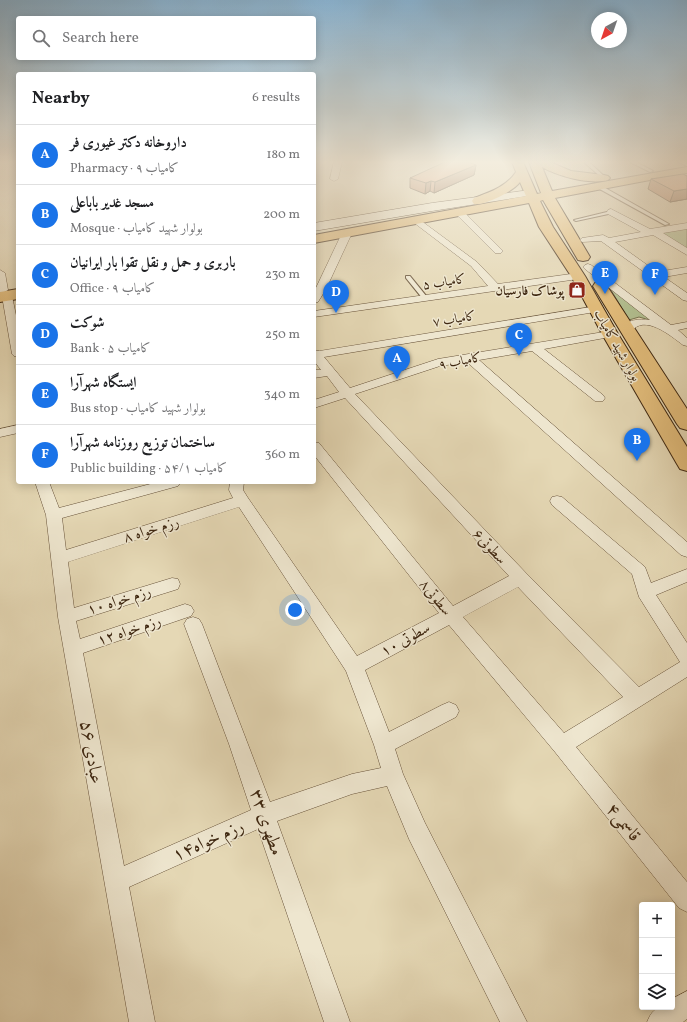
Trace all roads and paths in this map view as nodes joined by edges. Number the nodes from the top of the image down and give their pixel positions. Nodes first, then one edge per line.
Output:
1 (458, 209) edge
2 (416, 210) edge
3 (454, 210) edge
4 (455, 210) edge
5 (503, 210) edge
6 (542, 210) edge
7 (554, 210) edge
8 (646, 210) edge
9 (611, 212) joint
10 (416, 220) junction
11 (576, 220) dead end
12 (667, 224) dead end
13 (687, 226) edge
14 (316, 227) edge
15 (546, 227) junction
16 (651, 232) junction
17 (316, 233) edge
18 (347, 233) junction
19 (316, 239) edge
20 (585, 240) dead end
21 (608, 241) junction
22 (498, 251) dead end
23 (687, 252) edge
24 (687, 270) edge
25 (583, 271) junction
26 (0, 273) edge
27 (657, 275) junction
28 (408, 277) dead end
29 (496, 288) junction
30 (318, 289) edge
31 (8, 293) edge
32 (425, 298) junction
33 (687, 298) edge
34 (597, 309) junction
35 (316, 314) edge
36 (687, 325) edge
37 (670, 329) junction
38 (627, 330) junction
39 (610, 334) junction
40 (16, 342) edge
41 (687, 343) edge
42 (536, 347) junction
43 (316, 354) edge
44 (316, 355) edge
45 (470, 358) junction
46 (331, 372) junction
47 (316, 374) edge
48 (347, 393) junction
49 (599, 398) dead end
50 (316, 403) edge
51 (687, 424) edge
52 (16, 429) edge
53 (0, 433) edge
54 (316, 448) edge
55 (687, 464) edge
56 (43, 484) edge
57 (169, 484) edge
58 (239, 491) edge
59 (557, 501) dead end
60 (54, 515) junction
61 (687, 550) edge
62 (60, 558) junction
63 (687, 575) edge
64 (520, 578) junction
65 (172, 584) dead end
66 (645, 592) junction
67 (450, 614) junction
68 (67, 617) junction
69 (189, 618) joint
70 (73, 648) junction
71 (687, 658) edge
72 (354, 667) junction
73 (687, 667) edge
74 (636, 697) junction
75 (449, 711) dead end
76 (384, 745) junction
77 (562, 745) junction
78 (392, 775) junction
79 (264, 814) junction
80 (116, 881) junction
81 (687, 900) edge
82 (687, 1004) edge
83 (142, 1022) edge
84 (337, 1022) edge
85 (514, 1022) edge
86 (660, 1022) edge

1 - 22 street
2 - 14 main road
3 - 17 main road
4 - 10 main road
5 - 15 main road
6 - 15 main road, بولوار شهید کامیاب
7 - 25 main road, بولوار شهید کامیاب
8 - 12 lane
9 - 11 lane
9 - 16 street
10 - 18 main road
10 - 29 street
13 - 16 street
15 - 25 main road, بولوار شهید کامیاب
16 - 21 street
16 - 23 street
18 - 19 main road
18 - 30 street
20 - 21 street
21 - 27 street
24 - 27 street
25 - 29 street, کامیاب ۵
25 - 34 main road, بولوار شهید کامیاب
25 - 37 street
25 - 38 main road, بولوار شهید کامیاب
26 - 31 street
27 - 33 street
28 - 32 lane
29 - 32 street, کامیاب ۵
31 - 40 street
32 - 35 street, کامیاب ۵
34 - 39 main road, بولوار شهید کامیاب
34 - 43 street, کامیاب ۷
36 - 37 street
37 - 38 street
37 - 41 street
38 - 51 main road, بولوار شهید کامیاب
39 - 42 street, کامیاب ۹
39 - 55 main road, بولوار شهید کامیاب
42 - 45 street, کامیاب ۹
42 - 49 street
44 - 46 street, سطوتی۶
45 - 48 street, کامیاب ۹
45 - 61 street
46 - 47 street
46 - 48 street, سطوتی۶
48 - 50 street, کامیاب ۹
48 - 64 street, سطوتی۶
52 - 53 street
54 - 67 street, سطوتی۸
56 - 60 street, عبادی ۵۶
57 - 60 street
58 - 62 street, رزم خواه ۸
58 - 72 street
59 - 66 street
60 - 62 street, عبادی ۵۶
62 - 68 street, عبادی ۵۶
63 - 66 street
64 - 67 street, سطوتی ۱۰
64 - 74 street, سطوتی۶
65 - 68 street, رزم خواه ۱۰
66 - 71 street
67 - 72 street, سطوتی ۱۰
67 - 77 street, سطوتی۸
68 - 70 street, عبادی ۵۶
69 - 70 street, رزم خواه ۱۲
69 - 79 street, مطهری ۳۳
70 - 80 street, عبادی ۵۶
72 - 76 street
73 - 74 street
74 - 77 street
75 - 76 street
76 - 78 street
77 - 81 street, قاسمی۴
78 - 79 street, رزم خواه۱۴
78 - 85 street
79 - 80 street, رزم خواه۱۴
79 - 84 street, مطهری ۳۳
80 - 83 street, عبادی ۵۶
82 - 86 street

